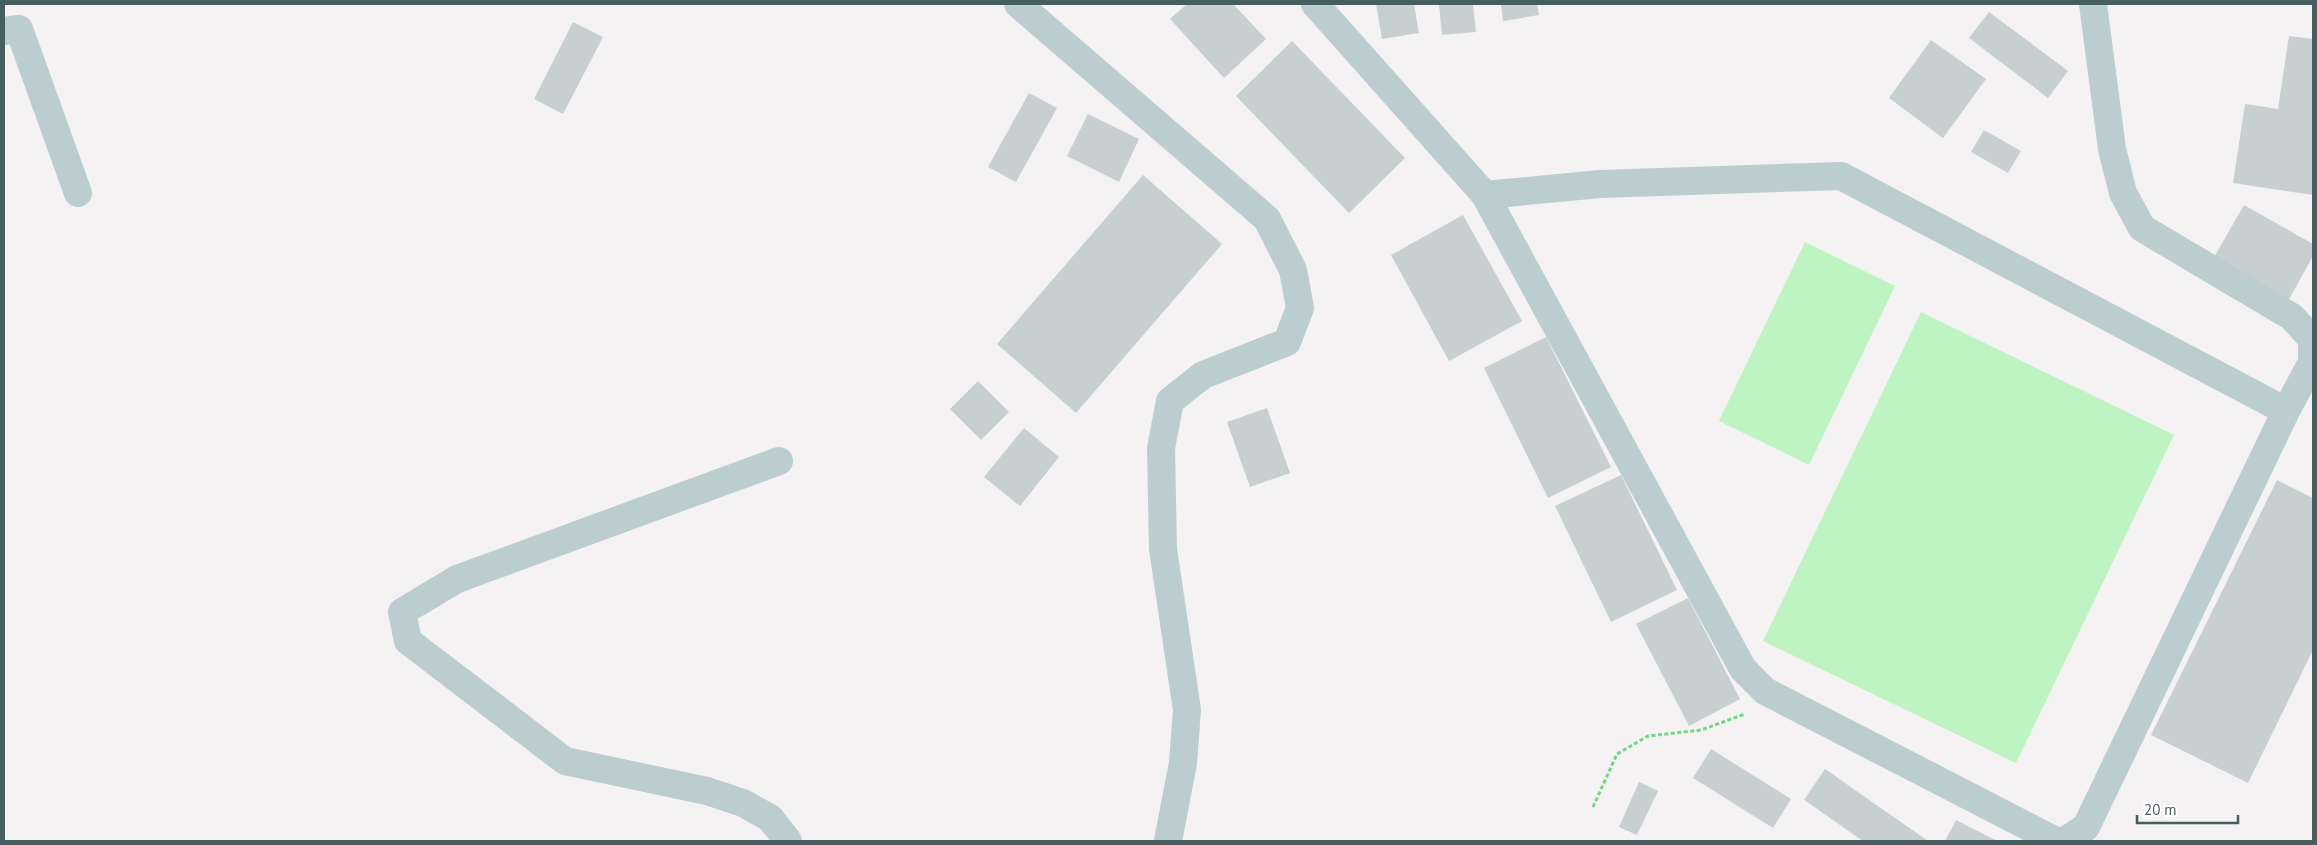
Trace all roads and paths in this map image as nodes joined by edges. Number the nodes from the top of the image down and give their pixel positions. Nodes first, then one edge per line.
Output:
1 (1018, 4) edge
2 (1315, 4) edge
3 (2094, 4) edge
4 (4, 31) edge
5 (78, 192) dead end
6 (1485, 195) junction
7 (2286, 411) junction
8 (780, 461) dead end
9 (1780, 698) junction
10 (1593, 807) dead end
11 (788, 841) edge
12 (1168, 841) edge
13 (2056, 841) edge
14 (2065, 841) edge

1 - 12 street
2 - 6 street
3 - 7 street
4 - 5 street
6 - 7 street
6 - 9 street
7 - 14 street
8 - 11 street
9 - 10 path
9 - 13 street

